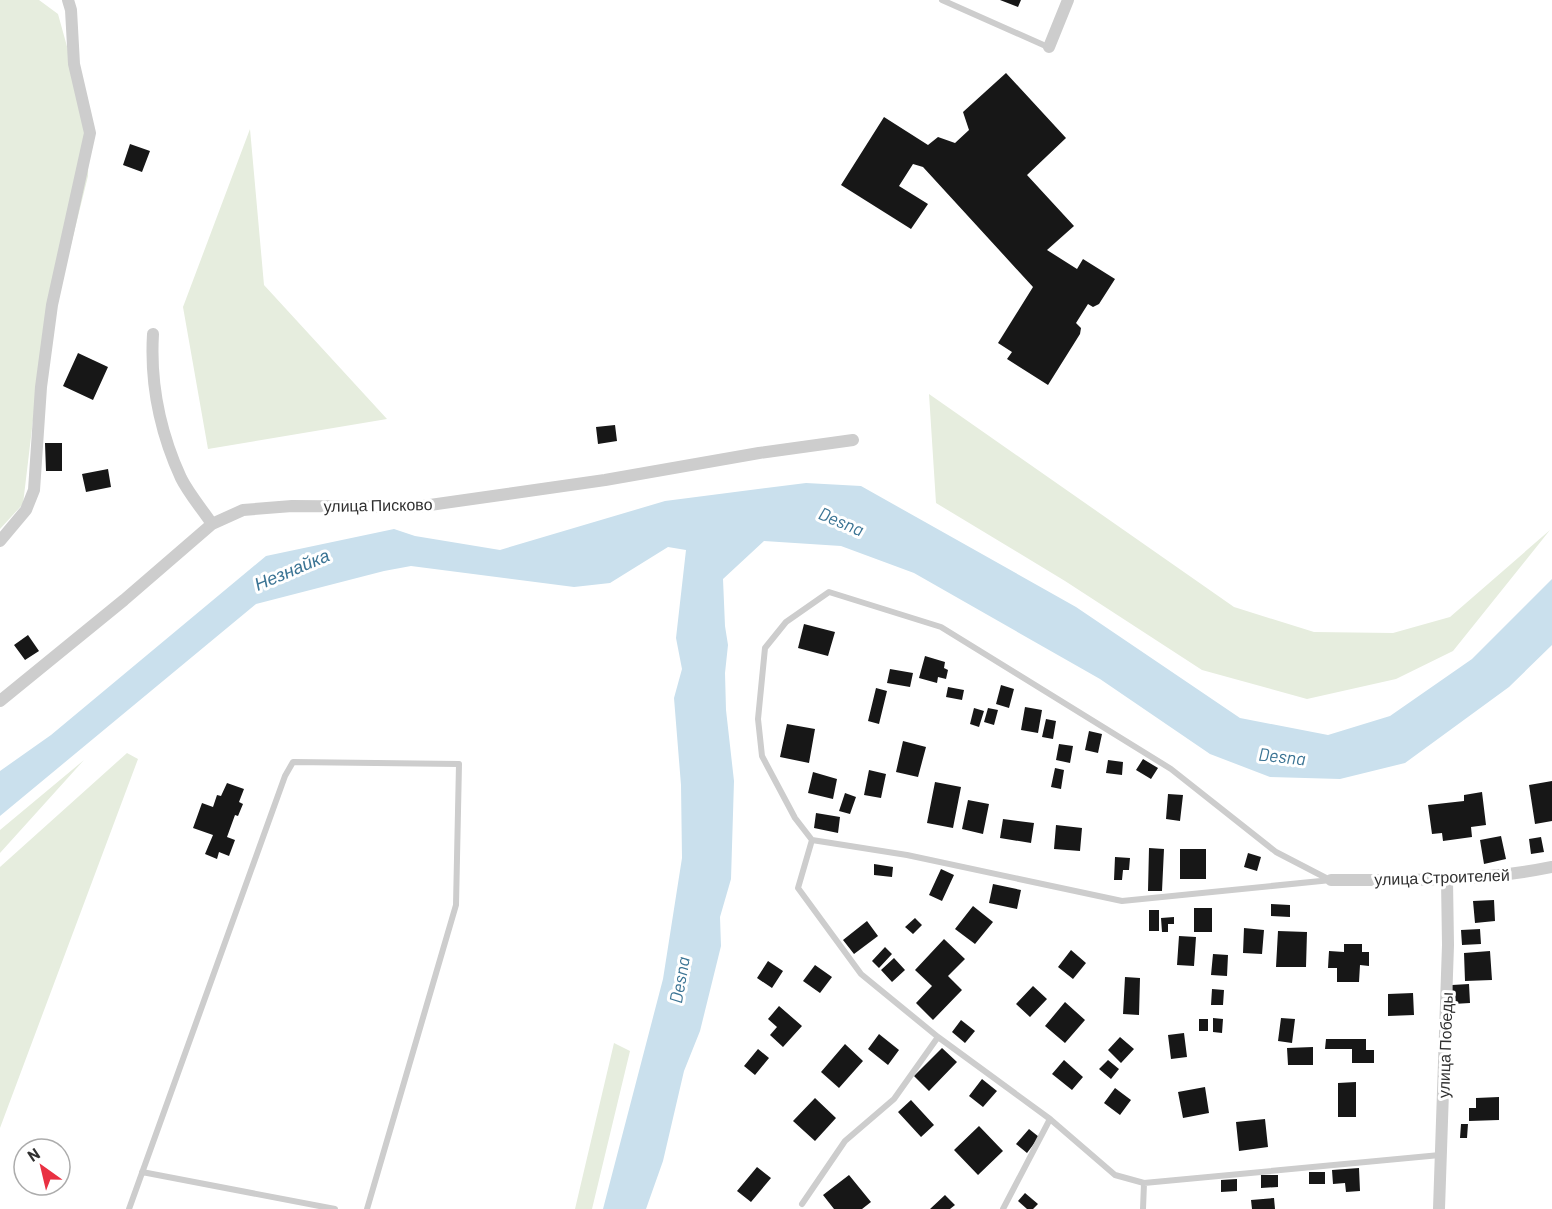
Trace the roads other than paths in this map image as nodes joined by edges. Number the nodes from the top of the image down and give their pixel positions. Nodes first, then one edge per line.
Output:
1 (68, 0) edge
2 (942, 0) edge
3 (1068, 0) edge
4 (1049, 48) joint
5 (153, 334) dead end
6 (853, 440) dead end
7 (212, 524) junction
8 (0, 541) edge
9 (0, 701) edge
10 (812, 840) junction
11 (1552, 867) edge
12 (1331, 880) junction
13 (1447, 880) junction
14 (938, 1037) junction
15 (1050, 1119) junction
16 (1442, 1155) junction
17 (142, 1172) junction
18 (1144, 1183) junction
19 (802, 1204) dead end
20 (129, 1209) edge
21 (335, 1209) edge
22 (367, 1209) edge
23 (1003, 1209) edge
24 (1143, 1209) edge
25 (1439, 1209) edge

1 - 8 street
2 - 4 lane
3 - 4 street
5 - 7 street
6 - 7 street, улица Писково
7 - 9 street, улица Писково
10 - 12 lane
10 - 12 lane
10 - 14 lane
11 - 13 street, улица Строителей
12 - 13 street, улица Строителей
13 - 16 street, улица Победы
14 - 15 lane
14 - 19 lane
15 - 18 lane
15 - 23 lane
16 - 18 lane
16 - 25 street, улица Победы
17 - 20 lane
17 - 21 lane
17 - 22 lane
18 - 24 lane

